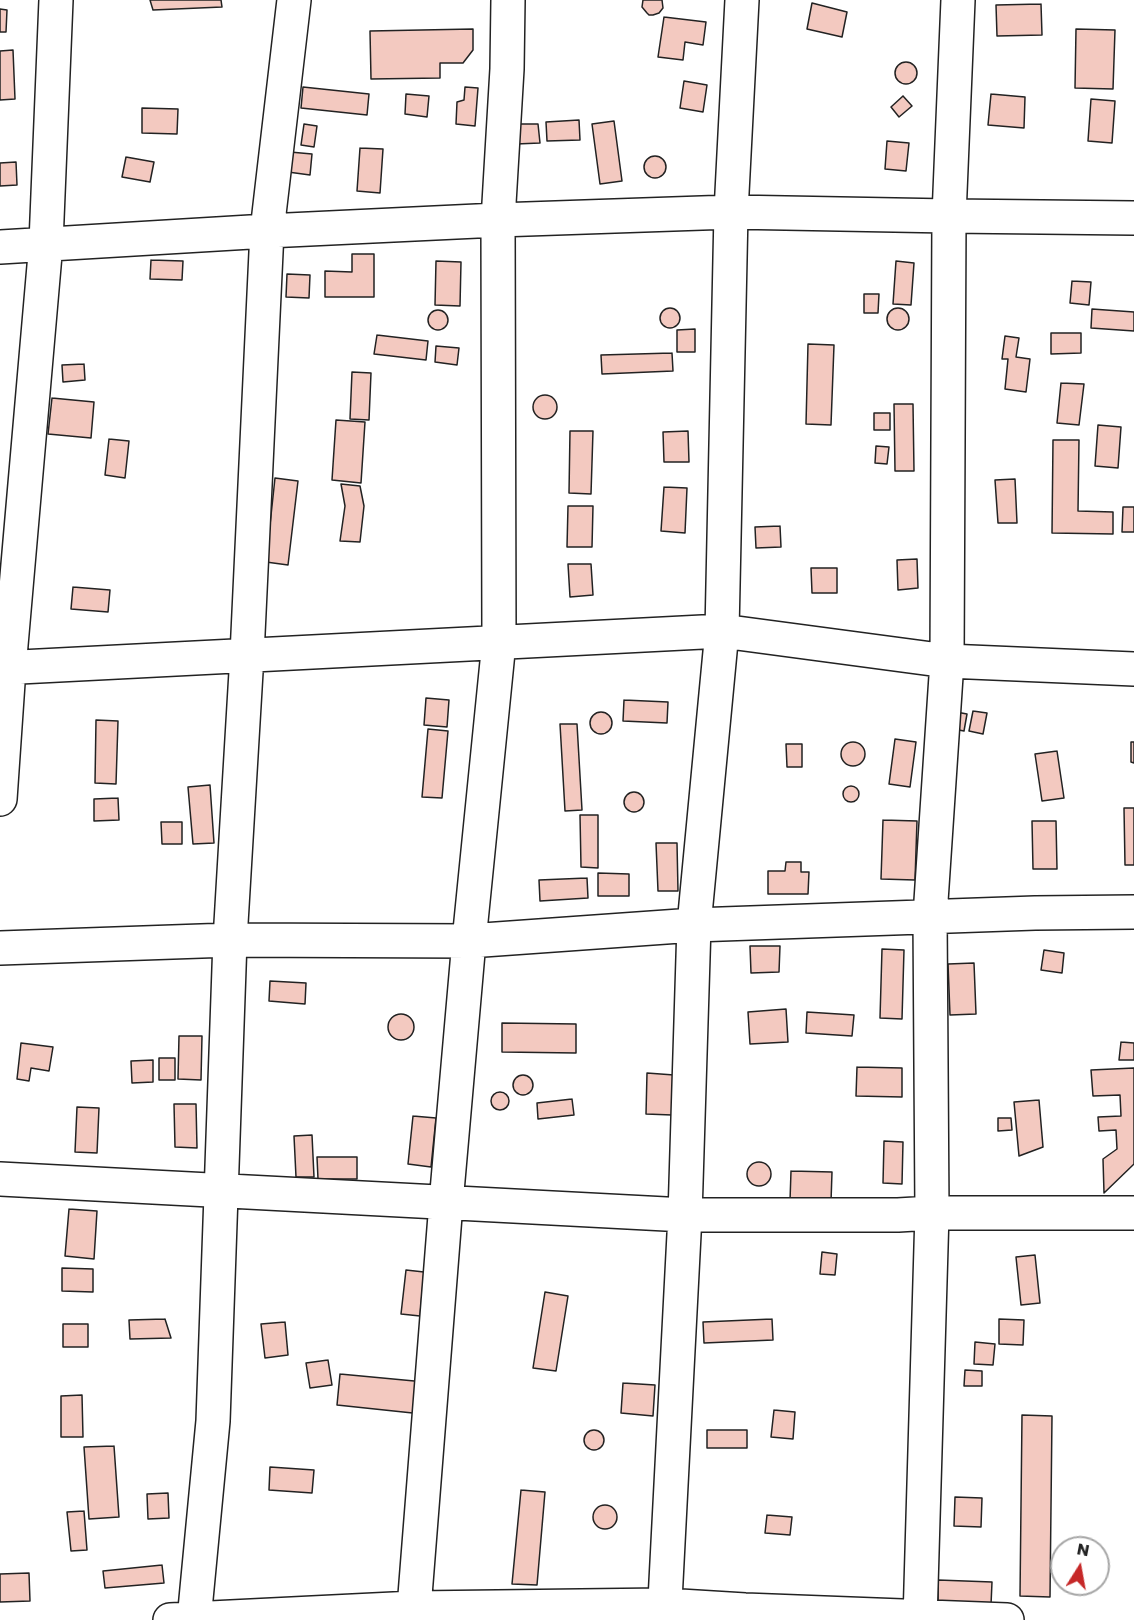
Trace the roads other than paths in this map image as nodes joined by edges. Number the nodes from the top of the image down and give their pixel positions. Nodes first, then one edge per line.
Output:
1 (56, 0) edge
2 (294, 0) edge
3 (508, 0) edge
4 (742, 0) edge
5 (958, 0) edge
6 (731, 212) junction
7 (949, 216) junction
8 (1134, 218) edge
9 (498, 220) junction
10 (267, 231) junction
11 (46, 243) junction
12 (0, 247) edge
13 (722, 631) junction
14 (499, 642) junction
15 (247, 655) junction
16 (947, 661) junction
17 (5, 668) edge
18 (1134, 669) edge
19 (0, 799) edge
20 (1134, 912) edge
21 (930, 916) junction
22 (694, 925) junction
23 (230, 940) junction
24 (470, 941) junction
25 (0, 948) edge
26 (0, 1179) edge
27 (221, 1191) junction
28 (446, 1203) junction
29 (1134, 1213) edge
30 (932, 1214) junction
31 (685, 1215) junction
32 (664, 1612) edge
33 (414, 1614) edge
34 (920, 1618) edge
35 (186, 1620) edge
36 (1007, 1620) edge

1 - 11 street
2 - 10 street
3 - 9 street
4 - 6 street
5 - 7 street
6 - 7 street
6 - 9 street
6 - 13 street
7 - 8 street
7 - 16 street
9 - 10 street
9 - 14 street
10 - 11 street
10 - 15 street
11 - 12 street
11 - 17 street
13 - 14 street
13 - 16 street
13 - 22 street
14 - 15 street
14 - 24 street
15 - 17 street
15 - 23 street
16 - 18 street
16 - 21 street
17 - 19 street
20 - 21 street
21 - 22 street
21 - 30 street
22 - 24 street
22 - 31 street
23 - 24 street
23 - 25 street
23 - 27 street
24 - 28 street
26 - 27 street
27 - 28 street
27 - 35 street
28 - 31 street
28 - 33 street
29 - 30 street
30 - 31 street
30 - 34 street
31 - 32 street
32 - 33 street
32 - 34 street
33 - 35 street
34 - 36 street

